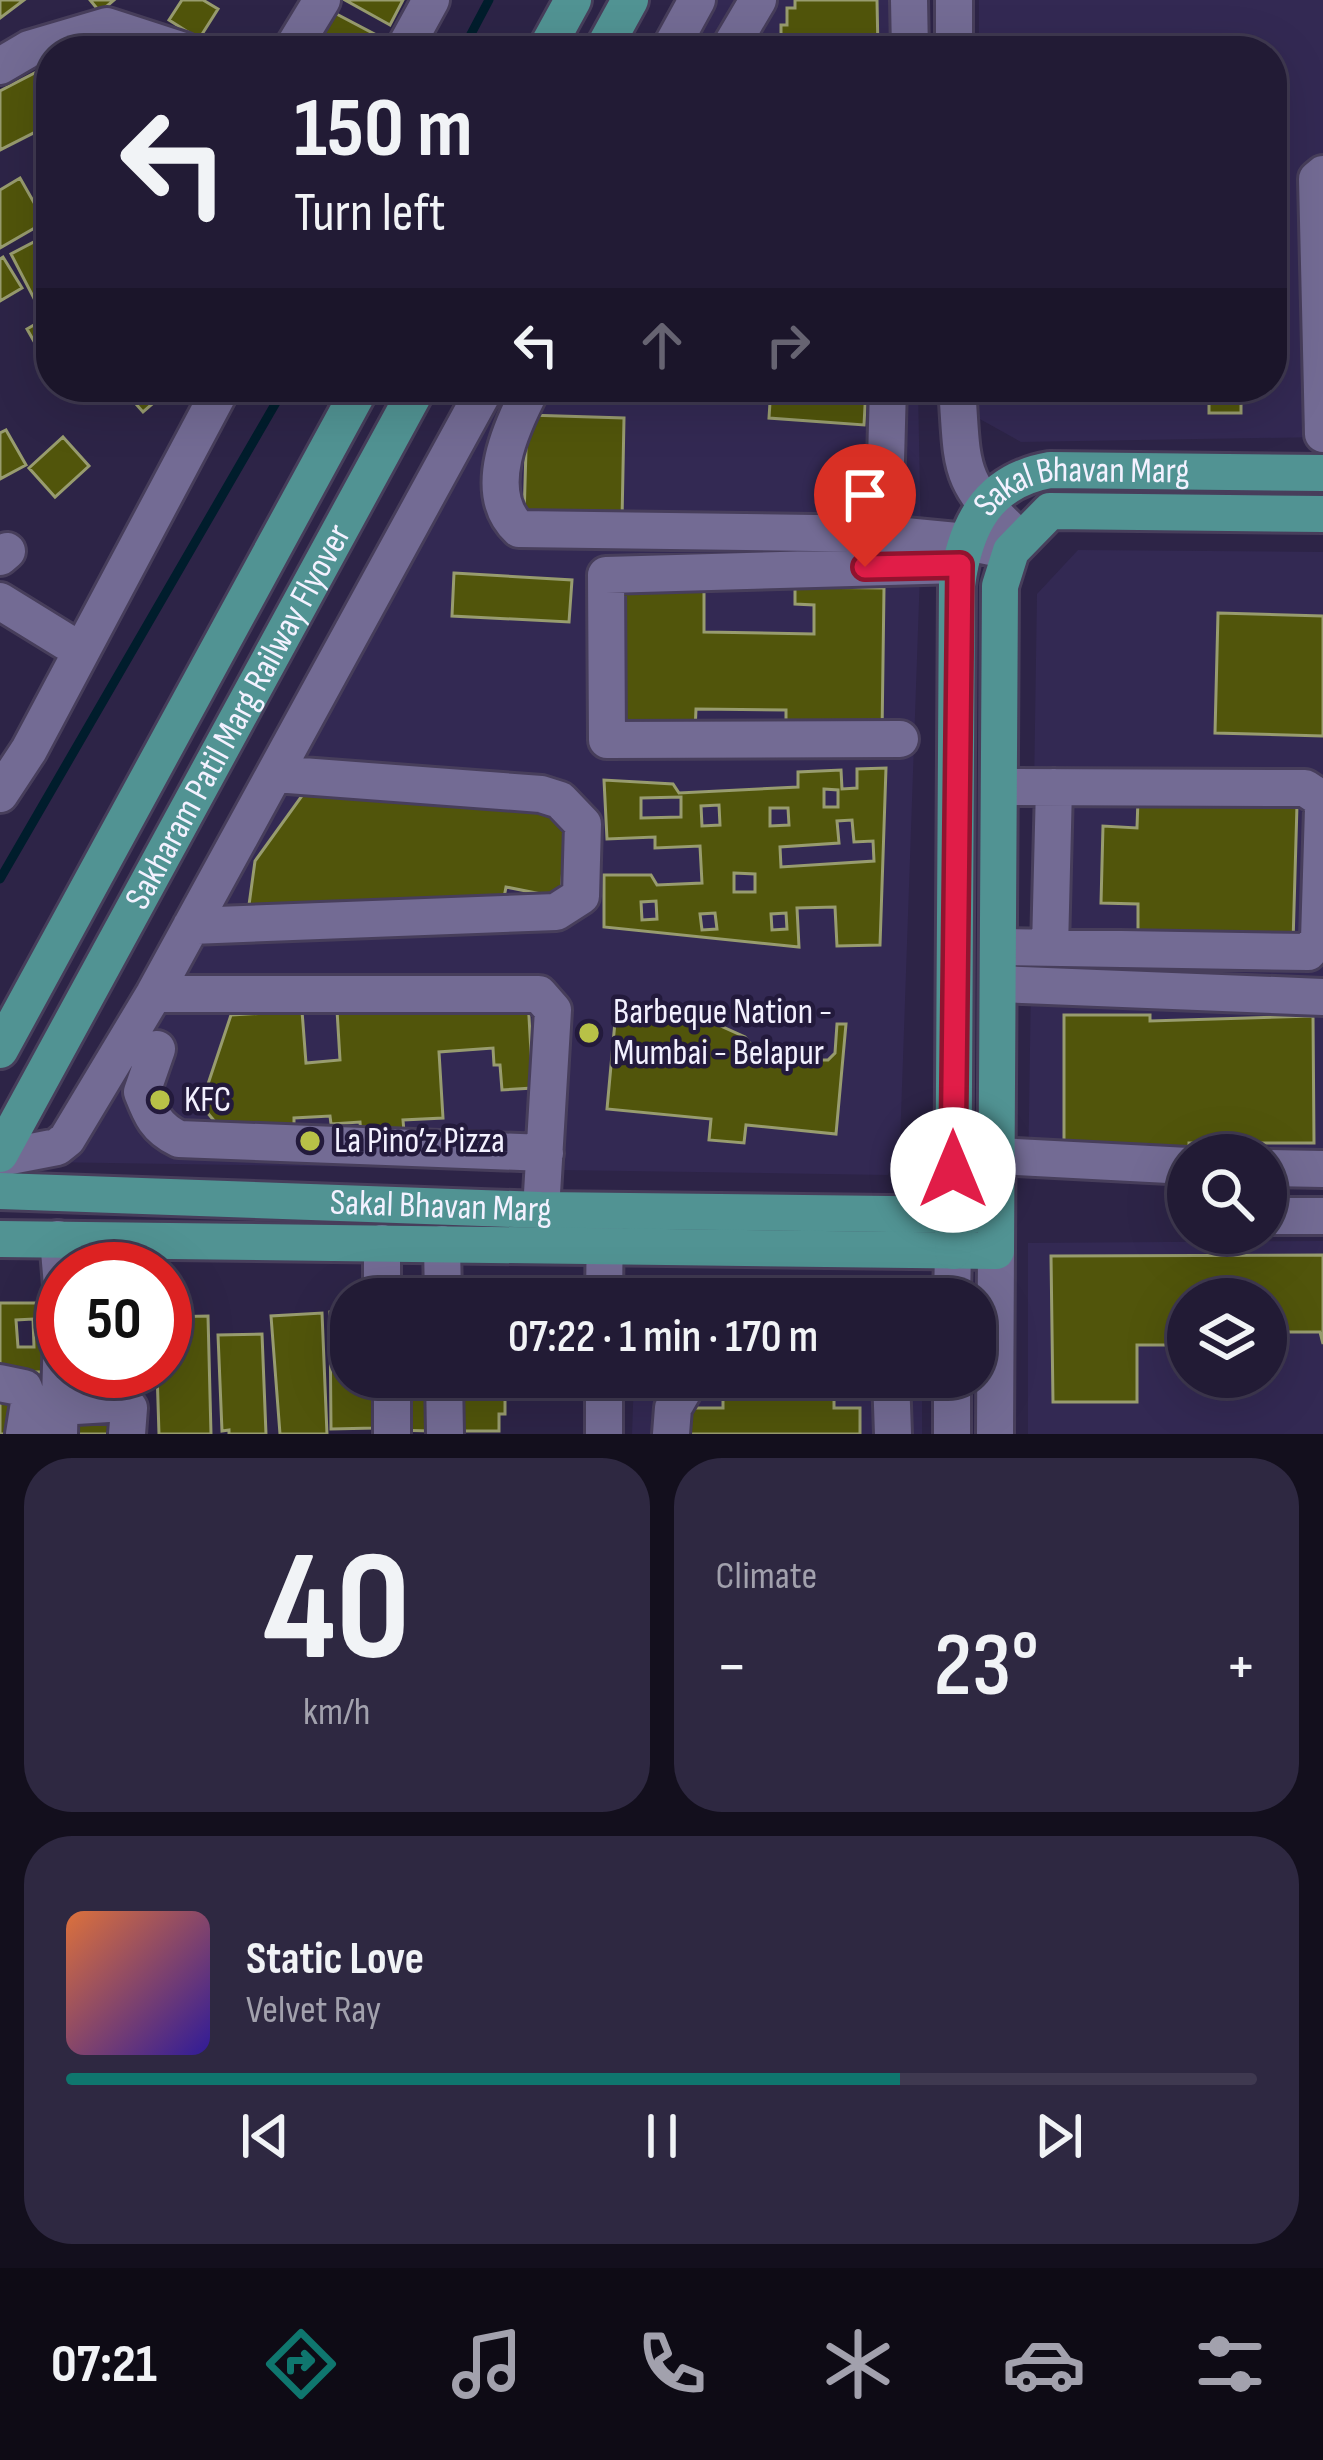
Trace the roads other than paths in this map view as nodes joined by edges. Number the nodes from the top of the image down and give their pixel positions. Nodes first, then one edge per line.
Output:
1 (322, 0) edge
2 (431, 0) edge
3 (573, 0) edge
4 (630, 0) edge
5 (697, 0) edge
6 (758, 0) edge
7 (909, 0) edge
8 (953, 0) edge
9 (73, 36) edge
10 (138, 36) edge
11 (300, 36) edge
12 (411, 36) edge
13 (553, 36) edge
14 (610, 36) edge
15 (677, 36) edge
16 (737, 36) edge
17 (910, 36) edge
18 (954, 36) edge
19 (36, 47) edge
20 (0, 66) edge
21 (1323, 174) edge
22 (1320, 220) edge
23 (1321, 286) edge
24 (214, 402) edge
25 (353, 402) edge
26 (410, 402) edge
27 (478, 402) edge
28 (524, 402) edge
29 (888, 402) edge
30 (958, 402) edge
31 (1323, 434) edge
32 (1323, 473) edge
33 (984, 506) junction
34 (1323, 514) edge
35 (884, 534) junction
36 (1015, 545) junction
37 (963, 553) junction
38 (0, 601) edge
39 (81, 651) junction
40 (900, 739) dead end
41 (14, 744) edge
42 (274, 774) junction
43 (999, 788) junction
44 (1054, 788) junction
45 (0, 794) edge
46 (191, 926) junction
47 (998, 946) junction
48 (1050, 948) junction
49 (998, 984) junction
50 (154, 994) junction
51 (1323, 998) edge
52 (7, 1037) edge
53 (157, 1048) dead end
54 (96, 1091) junction
55 (142, 1092) junction
56 (545, 1153) junction
57 (0, 1156) edge
58 (997, 1156) junction
59 (1167, 1165) edge
60 (1287, 1168) edge
61 (1323, 1169) edge
62 (0, 1191) edge
63 (605, 1209) junction
64 (541, 1210) junction
65 (1287, 1216) edge
66 (1323, 1216) edge
67 (953, 1233) junction
68 (996, 1234) junction
69 (0, 1238) edge
70 (58, 1239) junction
71 (387, 1244) junction
72 (442, 1244) junction
73 (604, 1247) junction
74 (384, 1278) edge
75 (391, 1278) edge
76 (443, 1278) edge
77 (604, 1278) edge
78 (952, 1278) edge
79 (0, 1383) edge
80 (382, 1398) edge
81 (392, 1398) edge
82 (444, 1398) edge
83 (604, 1398) edge
84 (679, 1398) edge
85 (892, 1398) edge
86 (952, 1398) edge
87 (59, 1420) edge
88 (24, 1434) edge
89 (127, 1434) edge
90 (382, 1434) edge
91 (392, 1434) edge
92 (445, 1434) edge
93 (604, 1434) edge
94 (671, 1434) edge
95 (893, 1434) edge
96 (952, 1434) edge
97 (995, 1434) edge

1 - 11 street
2 - 12 street
3 - 13 main road
4 - 14 main road
5 - 15 street
6 - 16 street
7 - 17 street
8 - 18 street
9 - 10 street
19 - 20 street
21 - 22 street
22 - 23 street
23 - 31 street
24 - 39 street
25 - 52 main road, Sakharam Patil Marg Railway Flyover
26 - 57 main road, Sakharam Patil Marg Railway Flyover
27 - 42 street
28 - 35 street
29 - 35 street
30 - 33 street
32 - 33 main road, Sakal Bhavan Marg
33 - 36 street
33 - 37 main road, Sakal Bhavan Marg
34 - 36 main road, Sakal Bhavan Marg
35 - 37 street
36 - 37 street
36 - 43 main road, Sakal Bhavan Marg
37 - 40 street
37 - 67 main road, Sakal Bhavan Marg
38 - 39 street
39 - 41 street
41 - 45 street
42 - 46 street
42 - 46 street
43 - 44 street
43 - 47 main road, Sakal Bhavan Marg
44 - 48 street
44 - 48 street
46 - 50 street
47 - 48 street
47 - 49 main road, Sakal Bhavan Marg
49 - 51 street
49 - 58 main road, Sakal Bhavan Marg
50 - 54 street
50 - 56 street
53 - 55 street
54 - 55 street
54 - 57 street
55 - 56 street
56 - 64 street
58 - 59 street
58 - 68 main road, Sakal Bhavan Marg
60 - 61 street
62 - 64 main road, Sakal Bhavan Marg
63 - 64 main road, Sakal Bhavan Marg
63 - 67 main road, Sakal Bhavan Marg
63 - 73 street
65 - 66 street
67 - 68 main road, Sakal Bhavan Marg
67 - 73 main road, Sakal Bhavan Marg
67 - 78 street
68 - 97 street
69 - 70 main road, Sakal Bhavan Marg
70 - 71 main road, Sakal Bhavan Marg
70 - 87 street
71 - 72 main road, Sakal Bhavan Marg
71 - 74 street
71 - 75 street
72 - 73 main road, Sakal Bhavan Marg
72 - 76 street
73 - 77 street
79 - 88 street
80 - 90 street
81 - 91 street
82 - 92 street
83 - 93 street
84 - 94 street
85 - 95 street
86 - 96 street
87 - 89 street

